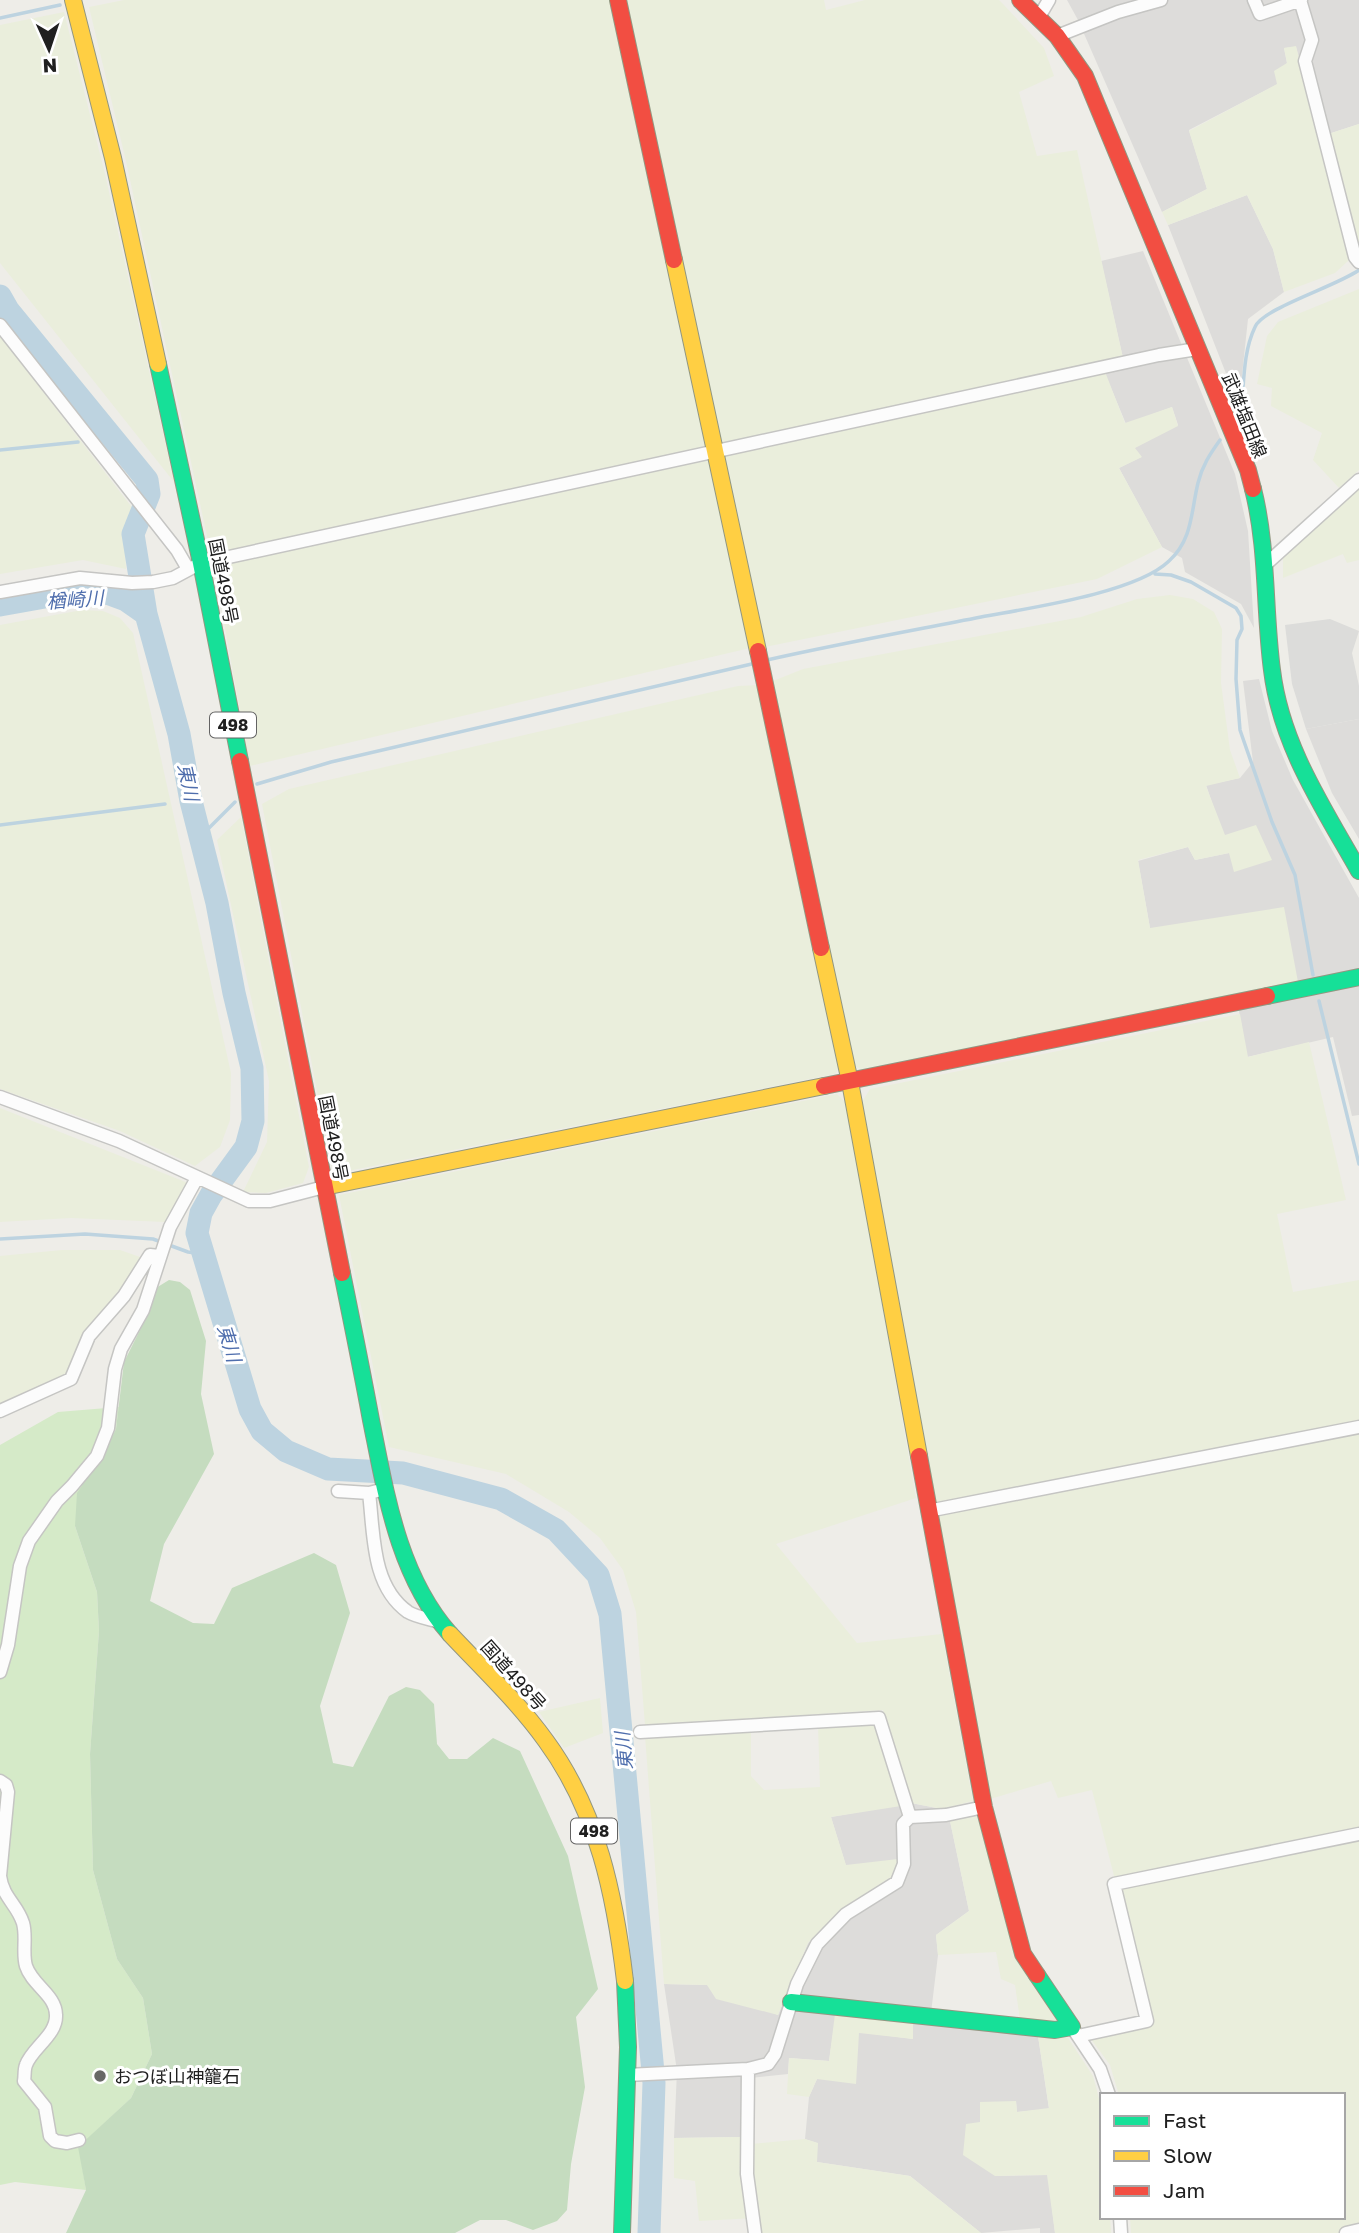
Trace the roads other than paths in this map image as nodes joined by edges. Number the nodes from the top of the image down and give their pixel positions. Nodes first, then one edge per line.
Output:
1 (73, 0) edge
2 (618, 0) edge
3 (1020, 0) edge
4 (1049, 0) edge
5 (1161, 0) edge
6 (1254, 0) edge
7 (1301, 0) edge
8 (1039, 17) junction
9 (1057, 36) junction
10 (1357, 260) edge
11 (0, 325) edge
12 (1197, 349) junction
13 (715, 453) junction
14 (1358, 483) edge
15 (1265, 565) junction
16 (194, 566) junction
17 (0, 592) edge
18 (1359, 871) edge
19 (1359, 977) edge
20 (850, 1082) junction
21 (0, 1097) edge
22 (200, 1180) junction
23 (324, 1187) junction
24 (159, 1256) junction
25 (0, 1411) edge
26 (1359, 1427) edge
27 (338, 1491) dead end
28 (377, 1491) junction
29 (928, 1511) junction
30 (440, 1622) junction
31 (0, 1672) edge
32 (640, 1732) dead end
33 (0, 1781) edge
34 (984, 1807) junction
35 (910, 1817) junction
36 (1359, 1835) edge
37 (791, 2002) junction
38 (1075, 2032) junction
39 (748, 2069) junction
40 (633, 2074) junction
41 (1107, 2093) edge
42 (79, 2140) dead end
43 (1359, 2230) edge
44 (622, 2233) edge
45 (755, 2233) edge
46 (1346, 2233) edge

1 - 16 main road, 国道498号 / 498
2 - 13 main road
3 - 8 main road, 武雄塩田線
4 - 8 street
5 - 9 street
6 - 7 street
7 - 10 street
8 - 9 main road, 武雄塩田線
9 - 12 main road, 武雄塩田線
11 - 16 street
12 - 13 street
12 - 15 main road, 武雄塩田線
13 - 16 street
13 - 20 main road
14 - 15 street
15 - 18 main road, 武雄塩田線
16 - 17 street
16 - 23 main road, 国道498号 / 498
19 - 20 main road
20 - 23 main road
20 - 29 main road
21 - 22 street
22 - 23 street
22 - 24 street
23 - 28 main road, 国道498号 / 498
24 - 25 street
24 - 31 street
26 - 29 street
27 - 28 street
28 - 30 main road, 国道498号 / 498
28 - 30 street
29 - 34 main road
30 - 40 main road, 国道498号 / 498
32 - 35 street
33 - 42 street
34 - 35 street
34 - 38 main road
35 - 37 street
36 - 38 street
37 - 38 main road
37 - 39 street
38 - 41 street
39 - 40 street
39 - 45 street
40 - 44 main road, 国道498号 / 498
43 - 46 street

